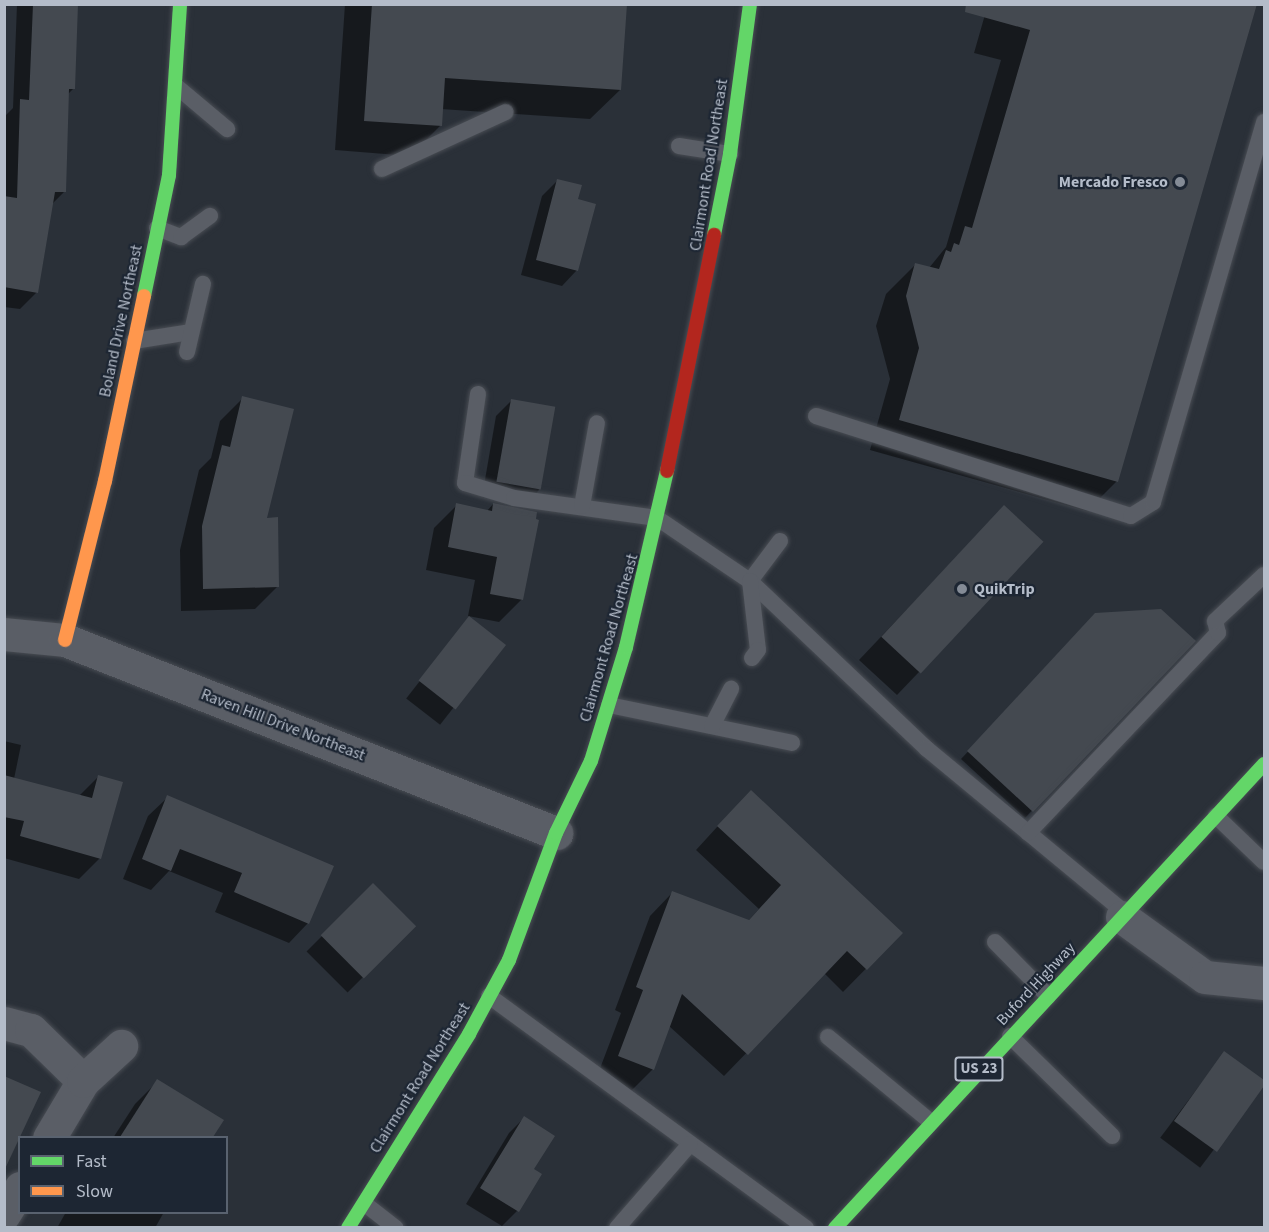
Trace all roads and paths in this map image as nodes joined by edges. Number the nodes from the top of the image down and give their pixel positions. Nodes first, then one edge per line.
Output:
1 (180, 4) edge
2 (750, 4) edge
3 (176, 86) junction
4 (506, 112) dead end
5 (1264, 122) edge
6 (227, 129) dead end
7 (679, 146) dead end
8 (730, 154) junction
9 (382, 169) dead end
10 (210, 216) dead end
11 (157, 228) junction
12 (203, 284) dead end
13 (191, 332) junction
14 (134, 340) junction
15 (186, 352) dead end
16 (478, 394) dead end
17 (816, 416) dead end
18 (597, 423) dead end
19 (582, 506) junction
20 (657, 518) junction
21 (780, 541) dead end
22 (1264, 575) edge
23 (750, 581) junction
24 (4, 634) edge
25 (65, 640) junction
26 (752, 658) dead end
27 (731, 690) dead end
28 (609, 705) junction
29 (712, 726) junction
30 (792, 743) dead end
31 (1264, 764) edge
32 (1216, 816) junction
33 (556, 833) junction
34 (1028, 833) junction
35 (1264, 862) edge
36 (1123, 915) junction
37 (995, 942) dead end
38 (1264, 983) edge
39 (489, 996) junction
40 (1048, 996) junction
41 (4, 1023) edge
42 (1010, 1036) junction
43 (828, 1037) dead end
44 (121, 1046) dead end
45 (83, 1080) junction
46 (930, 1121) junction
47 (50, 1136) edge
48 (1112, 1136) dead end
49 (690, 1144) junction
50 (18, 1191) edge
51 (365, 1204) junction
52 (4, 1214) edge
53 (348, 1227) edge
54 (396, 1227) edge
55 (617, 1227) edge
56 (806, 1227) edge
57 (835, 1227) edge

1 - 3 main road, Boland Drive Northeast
2 - 8 main road, Clairmont Road Northeast
3 - 6 lane
3 - 11 main road, Boland Drive Northeast
4 - 9 lane
5 - 17 lane
7 - 8 lane
8 - 20 main road, Clairmont Road Northeast
10 - 11 lane
11 - 14 main road, Boland Drive Northeast
12 - 13 lane
13 - 14 lane
13 - 15 lane
14 - 25 main road, Boland Drive Northeast
16 - 19 lane
18 - 19 lane
19 - 20 lane
20 - 23 lane
20 - 28 main road, Clairmont Road Northeast
21 - 23 lane
22 - 34 lane
23 - 26 lane
23 - 34 lane
24 - 25 street, Raven Hill Drive Northeast
25 - 33 street, Raven Hill Drive Northeast
27 - 29 lane
28 - 29 lane
28 - 33 main road, Clairmont Road Northeast
29 - 30 lane
31 - 32 main road, Buford Highway / US 23
32 - 35 lane
32 - 36 main road, Buford Highway / US 23
33 - 39 main road, Clairmont Road Northeast
34 - 36 lane
36 - 38 street
36 - 40 main road, Buford Highway / US 23
37 - 40 lane
39 - 49 lane
39 - 51 main road, Clairmont Road Northeast
40 - 42 main road, Buford Highway / US 23
41 - 45 street
42 - 46 main road, Buford Highway / US 23
42 - 48 lane
43 - 46 lane
44 - 45 street
45 - 47 street
46 - 57 main road, Buford Highway / US 23
49 - 55 lane
49 - 56 lane
50 - 52 street
51 - 53 main road, Clairmont Road Northeast
51 - 54 lane

